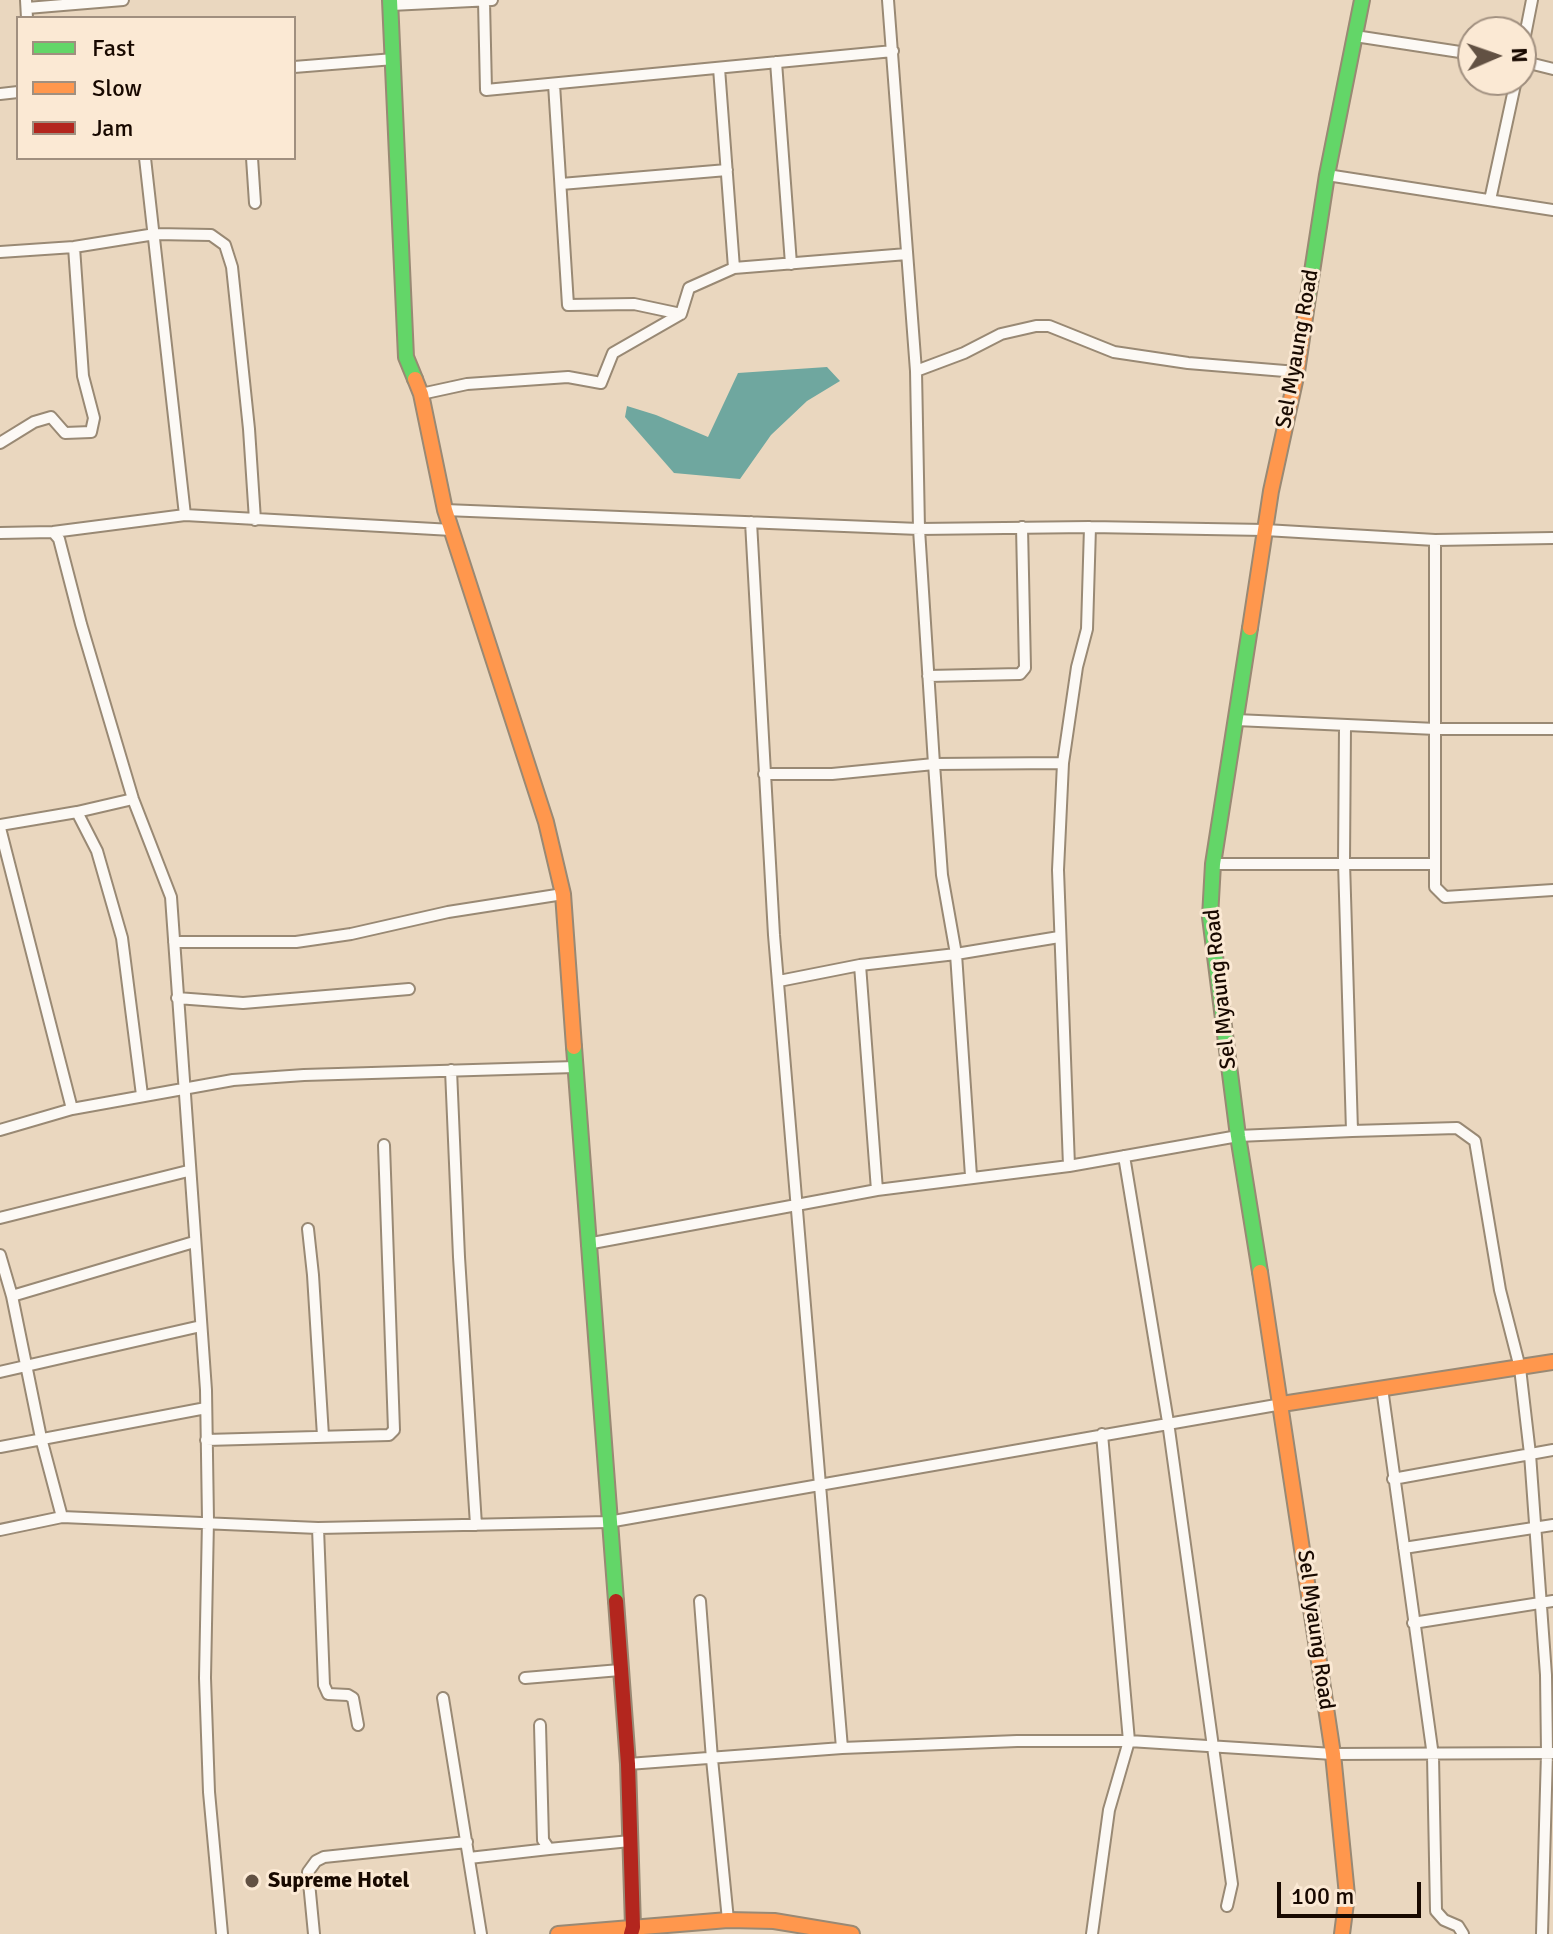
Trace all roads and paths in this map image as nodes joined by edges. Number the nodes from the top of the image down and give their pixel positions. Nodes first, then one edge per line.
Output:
1 (123, 0) edge
2 (492, 0) edge
3 (888, 0) edge
4 (1362, 0) edge
5 (461, 1) edge
6 (484, 1) edge
7 (391, 3) edge
8 (27, 9) edge
9 (1355, 36) junction
10 (893, 51) junction
11 (1457, 52) edge
12 (394, 59) junction
13 (776, 62) junction
14 (296, 67) edge
15 (719, 68) junction
16 (554, 84) junction
17 (1513, 96) edge
18 (145, 160) edge
19 (252, 160) edge
20 (727, 170) junction
21 (1327, 175) junction
22 (561, 184) junction
23 (1490, 200) junction
24 (255, 203) dead end
25 (1553, 210) edge
26 (155, 234) junction
27 (74, 247) junction
28 (0, 252) edge
29 (907, 254) junction
30 (791, 264) junction
31 (734, 268) junction
32 (681, 314) junction
33 (916, 371) junction
34 (1297, 372) junction
35 (421, 394) junction
36 (0, 443) edge
37 (445, 510) junction
38 (185, 515) junction
39 (255, 520) junction
40 (751, 522) junction
41 (1022, 527) junction
42 (1090, 527) junction
43 (919, 529) junction
44 (452, 530) junction
45 (1265, 530) junction
46 (53, 532) junction
47 (0, 533) edge
48 (1553, 538) edge
49 (1435, 540) junction
50 (928, 676) junction
51 (1236, 720) junction
52 (1345, 726) junction
53 (1436, 729) junction
54 (1553, 729) edge
55 (1063, 763) junction
56 (934, 764) junction
57 (764, 774) junction
58 (133, 799) junction
59 (77, 812) junction
60 (0, 827) edge
61 (1344, 862) junction
62 (1213, 864) junction
63 (1435, 864) junction
64 (1553, 890) edge
65 (563, 894) junction
66 (1059, 937) junction
67 (174, 942) junction
68 (956, 954) junction
69 (860, 965) junction
70 (779, 981) junction
71 (409, 989) dead end
72 (177, 998) junction
73 (575, 1067) junction
74 (451, 1070) junction
75 (183, 1090) junction
76 (142, 1095) junction
77 (72, 1109) junction
78 (0, 1130) edge
79 (1352, 1131) junction
80 (1238, 1136) junction
81 (384, 1145) dead end
82 (1124, 1156) junction
83 (1069, 1166) junction
84 (188, 1171) junction
85 (971, 1176) junction
86 (877, 1190) junction
87 (795, 1207) junction
88 (0, 1218) edge
89 (308, 1229) dead end
90 (194, 1242) junction
91 (587, 1244) junction
92 (0, 1255) edge
93 (12, 1296) junction
94 (201, 1326) junction
95 (1553, 1362) edge
96 (26, 1366) junction
97 (1520, 1368) junction
98 (0, 1372) edge
99 (1382, 1388) junction
100 (1282, 1404) junction
101 (206, 1408) junction
102 (1168, 1422) junction
103 (1102, 1434) junction
104 (323, 1436) junction
105 (41, 1438) junction
106 (206, 1440) junction
107 (0, 1447) edge
108 (1553, 1450) edge
109 (1530, 1454) junction
110 (1393, 1479) junction
111 (820, 1485) junction
112 (62, 1517) junction
113 (608, 1522) junction
114 (476, 1525) junction
115 (1553, 1525) edge
116 (207, 1526) junction
117 (318, 1528) junction
118 (1536, 1528) junction
119 (0, 1530) edge
120 (1404, 1548) junction
121 (700, 1601) dead end
122 (1553, 1601) edge
123 (1541, 1603) junction
124 (1413, 1623) junction
125 (620, 1670) junction
126 (1549, 1675) edge
127 (525, 1678) dead end
128 (443, 1698) dead end
129 (358, 1725) dead end
130 (540, 1725) dead end
131 (1129, 1741) junction
132 (842, 1748) junction
133 (1212, 1748) junction
134 (1550, 1753) edge
135 (1333, 1754) junction
136 (1433, 1756) junction
137 (712, 1759) junction
138 (628, 1764) junction
139 (630, 1841) junction
140 (467, 1842) junction
141 (549, 1849) junction
142 (469, 1858) junction
143 (1227, 1906) dead end
144 (728, 1920) junction
145 (632, 1930) edge
146 (222, 1934) edge
147 (314, 1934) edge
148 (481, 1934) edge
149 (558, 1934) edge
150 (852, 1934) edge
151 (1092, 1934) edge
152 (1342, 1934) edge
153 (1463, 1934) edge
154 (1542, 1934) edge

1 - 8 street
2 - 6 street
3 - 10 street
4 - 9 main road, Sel Myaung Road
5 - 6 street
5 - 7 street
6 - 16 street
7 - 12 main road
9 - 11 street
9 - 21 main road, Sel Myaung Road
10 - 13 street
10 - 29 street
12 - 14 street
12 - 35 main road
13 - 15 street
13 - 30 street
15 - 16 street
15 - 20 street
16 - 22 street
17 - 23 street
18 - 26 street
19 - 24 street
20 - 22 street
20 - 31 street
21 - 23 street
21 - 34 main road, Sel Myaung Road
22 - 32 street
23 - 25 street
26 - 27 street
26 - 38 street
26 - 39 street
27 - 28 street
27 - 36 street
29 - 30 street
29 - 33 street
30 - 31 street
31 - 32 street
32 - 35 street
33 - 34 street
33 - 43 street
34 - 45 main road, Sel Myaung Road
35 - 37 main road
37 - 40 street
37 - 44 main road
38 - 39 street
38 - 46 street
39 - 44 street
40 - 43 street
40 - 57 street
41 - 42 street
41 - 43 street
41 - 50 street
42 - 45 street
42 - 55 street
43 - 50 street
44 - 65 main road
45 - 49 street
45 - 51 main road, Sel Myaung Road
46 - 47 street
46 - 58 street
48 - 49 street
49 - 53 street
50 - 56 street
51 - 52 street
51 - 62 main road, Sel Myaung Road
52 - 53 street
52 - 61 street
53 - 54 street
53 - 63 street
55 - 56 street
55 - 66 street
56 - 57 street
56 - 68 street
57 - 70 street
58 - 59 street
58 - 67 street
59 - 60 street
59 - 76 street
60 - 77 street
61 - 62 street
61 - 63 street
61 - 79 street
62 - 80 main road, Sel Myaung Road
63 - 64 street
65 - 67 street
65 - 73 main road
66 - 68 street
66 - 83 street
67 - 72 street
68 - 69 street
68 - 85 street
69 - 70 street
69 - 86 street
70 - 87 street
71 - 72 street
72 - 75 street
73 - 74 street
73 - 91 main road
74 - 75 street
74 - 114 street
75 - 76 street
75 - 84 street
76 - 77 street
77 - 78 street
79 - 80 street
79 - 97 street
80 - 82 street
80 - 100 main road, Sel Myaung Road
81 - 104 street
82 - 83 street
82 - 102 street
83 - 85 street
84 - 88 street
84 - 90 street
85 - 86 street
86 - 87 street
87 - 91 street
87 - 111 street
89 - 104 street
90 - 93 street
90 - 94 street
91 - 113 main road
92 - 93 street
93 - 96 street
94 - 96 street
94 - 101 street
95 - 97 main road
96 - 98 street
96 - 105 street
97 - 99 main road
97 - 109 street
99 - 100 main road
99 - 110 street
100 - 102 street
100 - 135 main road, Sel Myaung Road
101 - 105 street
101 - 106 street
102 - 103 street
102 - 133 street
103 - 111 street
103 - 131 street
104 - 106 street
105 - 107 street
105 - 112 street
106 - 116 street
108 - 109 street
109 - 110 street
109 - 118 street
110 - 120 street
111 - 113 street
111 - 132 street
112 - 116 street
112 - 119 street
113 - 114 street
113 - 125 main road
114 - 117 street
115 - 118 street
116 - 117 street
116 - 146 street
117 - 129 street
118 - 120 street
118 - 123 street
120 - 124 street
121 - 137 street
122 - 123 street
123 - 124 street
123 - 126 street
124 - 136 street
125 - 127 street
125 - 138 main road
126 - 134 street
128 - 140 street
130 - 141 street
131 - 132 street
131 - 133 street
131 - 151 street
132 - 137 street
133 - 135 street
133 - 143 street
134 - 136 street
134 - 154 street
135 - 136 street
135 - 152 main road, Sel Myaung Road
136 - 153 street
137 - 138 street
137 - 144 street
138 - 139 main road
139 - 141 street
139 - 145 main road
140 - 142 street
140 - 147 street
141 - 142 street
142 - 148 street
144 - 145 main road
144 - 150 main road
145 - 149 main road

